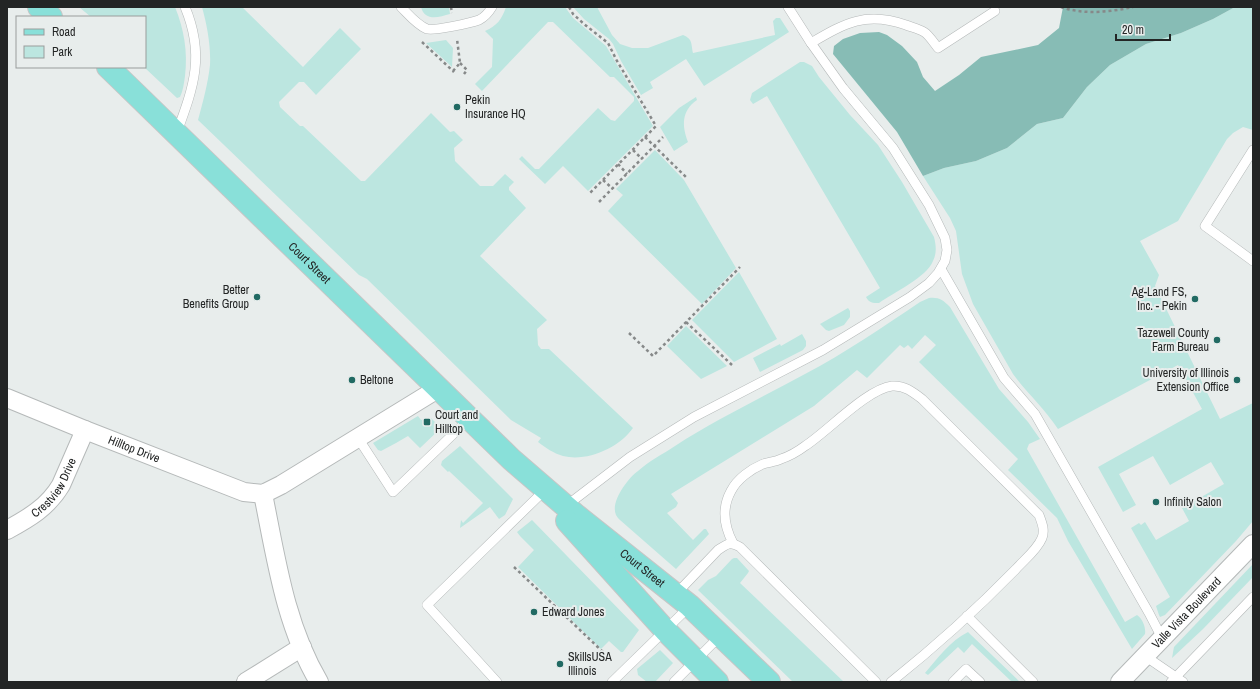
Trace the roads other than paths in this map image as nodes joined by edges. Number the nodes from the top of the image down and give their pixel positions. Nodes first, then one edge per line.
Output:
1 (39, 7) edge
2 (185, 7) edge
3 (401, 7) edge
4 (492, 7) edge
5 (788, 7) edge
6 (995, 11) dead end
7 (50, 16) edge
8 (811, 43) junction
9 (109, 68) edge
10 (176, 133) junction
11 (1253, 150) edge
12 (1253, 261) edge
13 (941, 269) junction
14 (439, 388) junction
15 (7, 398) edge
16 (470, 418) junction
17 (85, 430) junction
18 (358, 438) junction
19 (544, 491) junction
20 (263, 494) junction
21 (566, 506) junction
22 (7, 530) edge
23 (733, 543) junction
24 (1253, 544) edge
25 (1253, 596) edge
26 (683, 600) junction
27 (967, 616) junction
28 (665, 630) junction
29 (720, 635) junction
30 (1162, 638) junction
31 (302, 647) junction
32 (1145, 656) junction
33 (695, 660) junction
34 (1177, 680) edge
35 (246, 682) edge
36 (319, 682) edge
37 (497, 682) edge
38 (612, 682) edge
39 (674, 682) edge
40 (717, 682) edge
41 (769, 682) edge
42 (876, 682) edge
43 (891, 682) edge
44 (953, 682) edge
45 (980, 682) edge
46 (1033, 682) edge
47 (1120, 682) edge

1 - 7 main road
2 - 10 lane
3 - 4 lane
5 - 8 lane
6 - 8 lane
8 - 13 lane
9 - 10 main road, Court Street
10 - 14 main road, Court Street
11 - 12 lane
13 - 21 lane
13 - 30 lane
14 - 16 main road, Court Street
14 - 18 street
15 - 17 street, Hilltop Drive
16 - 18 lane
16 - 19 main road, Court Street
17 - 20 street, Hilltop Drive
17 - 22 street, Crestview Drive
18 - 20 street
19 - 21 main road, Court Street
19 - 28 main road, Court Street
19 - 37 lane
20 - 31 street
21 - 26 main road, Court Street
23 - 26 lane
23 - 27 lane
23 - 42 lane
24 - 30 street, Valle Vista Boulevard
25 - 34 lane
26 - 28 lane
26 - 29 main road, Court Street
27 - 43 lane
27 - 46 lane
28 - 33 main road, Court Street
28 - 38 lane
29 - 33 lane
29 - 41 main road, Court Street
30 - 32 street, Valle Vista Boulevard
31 - 35 street
31 - 36 street
32 - 34 lane
32 - 47 street, Valle Vista Boulevard
33 - 39 lane
33 - 40 main road, Court Street
44 - 45 lane

